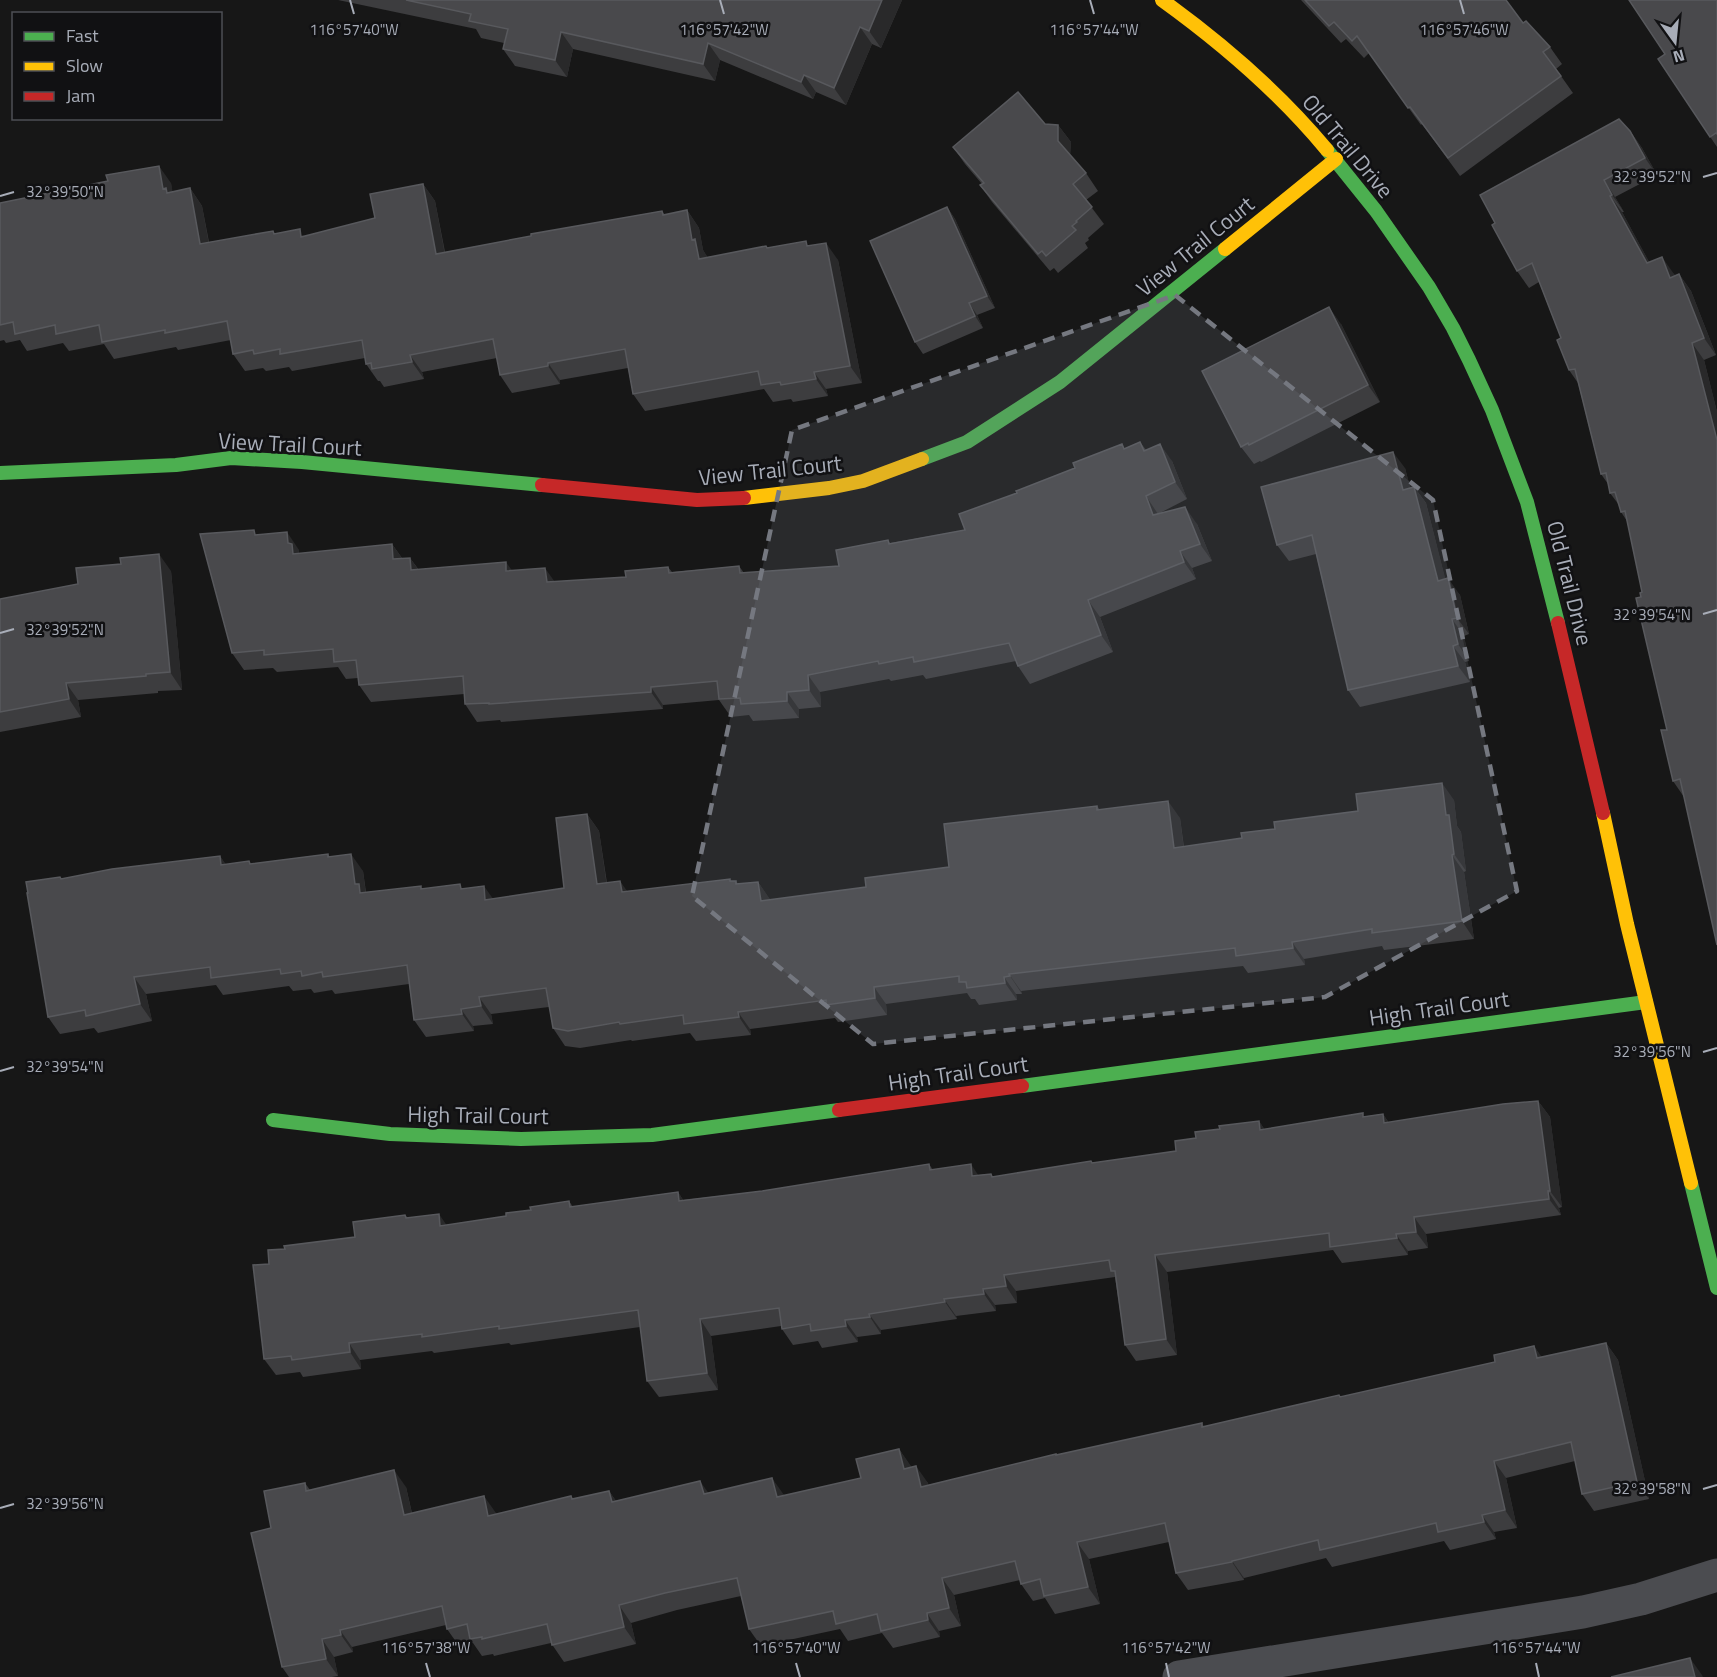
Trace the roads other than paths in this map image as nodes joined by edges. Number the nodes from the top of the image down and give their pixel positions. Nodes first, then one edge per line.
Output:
1 (1162, 0) edge
2 (1336, 159) junction
3 (0, 472) edge
4 (1646, 1002) junction
5 (273, 1119) dead end
6 (1717, 1288) edge
7 (1717, 1575) edge
8 (1179, 1677) edge

1 - 2 street, Old Trail Drive
2 - 3 street, View Trail Court
2 - 4 street, Old Trail Drive
4 - 5 street, High Trail Court
4 - 6 street, Old Trail Drive
7 - 8 street

